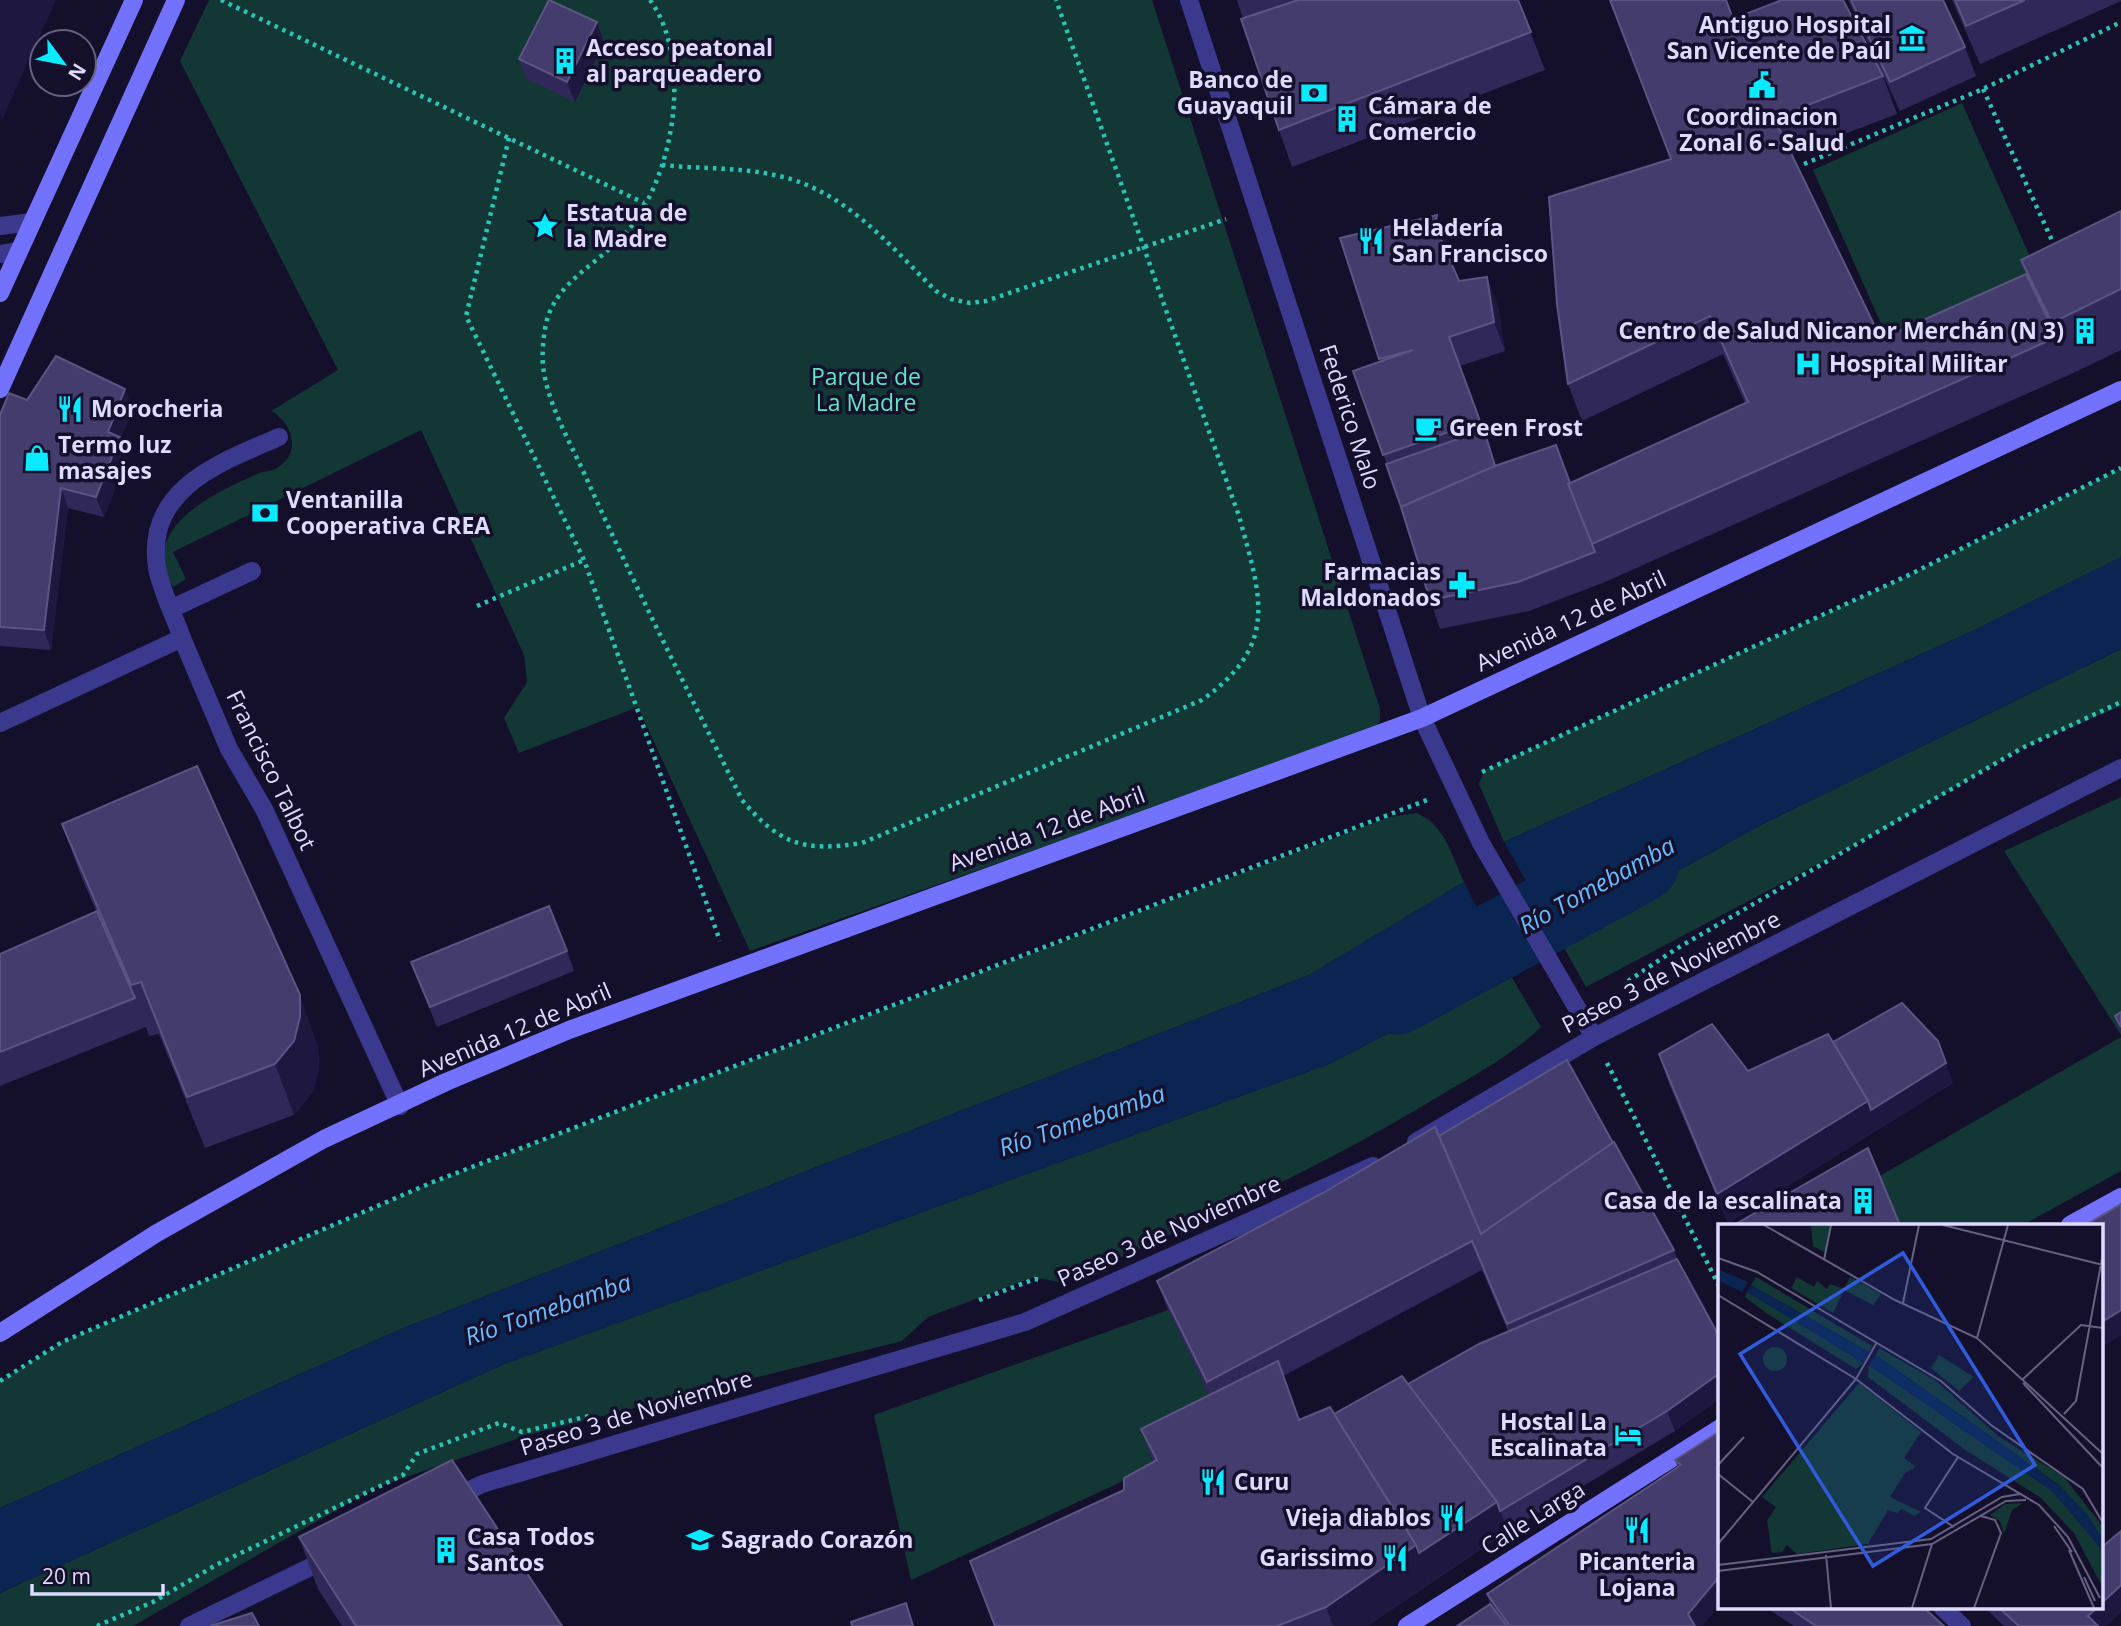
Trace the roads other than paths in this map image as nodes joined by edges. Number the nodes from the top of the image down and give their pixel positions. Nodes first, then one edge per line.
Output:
1 (134, 0) edge
2 (176, 0) edge
3 (1189, 0) edge
4 (32, 222) junction
5 (0, 226) edge
6 (18, 251) junction
7 (0, 254) edge
8 (0, 293) edge
9 (0, 388) edge
10 (2121, 390) edge
11 (279, 437) dead end
12 (252, 571) dead end
13 (171, 609) junction
14 (182, 638) junction
15 (1422, 718) junction
16 (0, 723) edge
17 (2121, 768) edge
18 (1594, 1037) junction
19 (400, 1106) junction
20 (2121, 1197) edge
21 (2072, 1224) edge
22 (0, 1333) edge
23 (1718, 1429) edge
24 (433, 1508) edge
25 (346, 1550) edge
26 (1943, 1608) edge
27 (189, 1626) edge
28 (1407, 1626) edge
29 (1962, 1626) edge

1 - 4 main road
2 - 9 main road
3 - 15 street, Federico Malo
4 - 5 street
4 - 6 main road
6 - 7 street
6 - 8 main road
10 - 15 main road, Avenida 12 de Abril
11 - 13 street, Francisco Talbot
12 - 13 street
13 - 14 street, Francisco Talbot
14 - 16 street
14 - 19 street, Francisco Talbot
15 - 18 street, Federico Malo
15 - 19 main road, Avenida 12 de Abril
17 - 18 street, Paseo 3 de Noviembre
18 - 24 street, Paseo 3 de Noviembre
19 - 22 main road, Avenida 12 de Abril
20 - 21 main road
23 - 28 main road, Calle Larga
25 - 27 street
26 - 29 street

